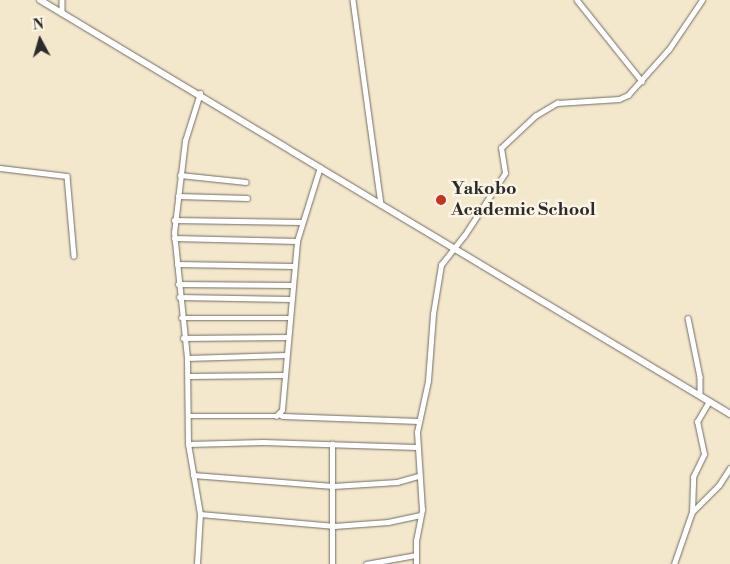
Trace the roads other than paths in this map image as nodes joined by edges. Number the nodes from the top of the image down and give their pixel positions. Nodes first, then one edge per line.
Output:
1 (40, 0) edge
2 (62, 0) edge
3 (353, 0) edge
4 (577, 0) edge
5 (702, 0) edge
6 (62, 13) junction
7 (642, 81) junction
8 (200, 93) junction
9 (320, 167) junction
10 (0, 168) edge
11 (180, 175) junction
12 (246, 182) dead end
13 (178, 196) junction
14 (247, 198) dead end
15 (381, 204) junction
16 (174, 220) junction
17 (301, 222) junction
18 (174, 238) junction
19 (297, 241) junction
20 (456, 249) junction
21 (74, 256) dead end
22 (177, 264) junction
23 (293, 266) junction
24 (178, 284) junction
25 (291, 285) junction
26 (179, 298) junction
27 (290, 299) junction
28 (181, 318) junction
29 (289, 318) junction
30 (688, 318) dead end
31 (288, 337) junction
32 (183, 338) junction
33 (286, 355) junction
34 (187, 358) junction
35 (284, 375) junction
36 (188, 376) junction
37 (700, 394) junction
38 (709, 401) junction
39 (279, 414) junction
40 (730, 414) edge
41 (188, 416) junction
42 (418, 420) junction
43 (188, 444) junction
44 (332, 444) junction
45 (416, 447) junction
46 (730, 468) edge
47 (193, 475) junction
48 (418, 476) junction
49 (333, 486) junction
50 (692, 512) junction
51 (200, 514) junction
52 (420, 515) junction
53 (334, 526) junction
54 (416, 555) junction
55 (197, 564) edge
56 (332, 564) edge
57 (366, 564) edge
58 (416, 564) edge
59 (674, 564) edge

1 - 6 street
2 - 6 street
3 - 15 street
4 - 7 street
5 - 7 street
6 - 8 street
7 - 20 street
8 - 9 street
8 - 11 street
9 - 15 street
9 - 17 street
10 - 21 street
11 - 12 street
11 - 13 street
13 - 14 street
13 - 16 street
15 - 20 street
16 - 17 street
16 - 18 street
17 - 19 street
18 - 19 street
18 - 22 street
19 - 23 street
20 - 37 street
20 - 42 street
22 - 23 street
22 - 24 street
23 - 25 street
24 - 25 street
24 - 26 street
25 - 27 street
26 - 27 street
26 - 28 street
27 - 29 street
28 - 29 street
28 - 32 street
29 - 31 street
30 - 37 street
31 - 32 street
31 - 33 street
32 - 34 street
33 - 34 street
33 - 35 street
34 - 36 street
35 - 36 street
35 - 39 street
36 - 41 street
37 - 38 street
38 - 40 street
38 - 50 street
39 - 41 street
39 - 42 street
41 - 43 street
42 - 45 street
43 - 44 street
43 - 47 street
44 - 45 street
44 - 49 street
45 - 48 street
46 - 50 street
47 - 49 street
47 - 51 street
48 - 49 street
48 - 52 street
49 - 53 street
50 - 59 street
51 - 53 street
51 - 55 street
52 - 53 street
52 - 54 street
53 - 56 street
54 - 57 street
54 - 58 street

